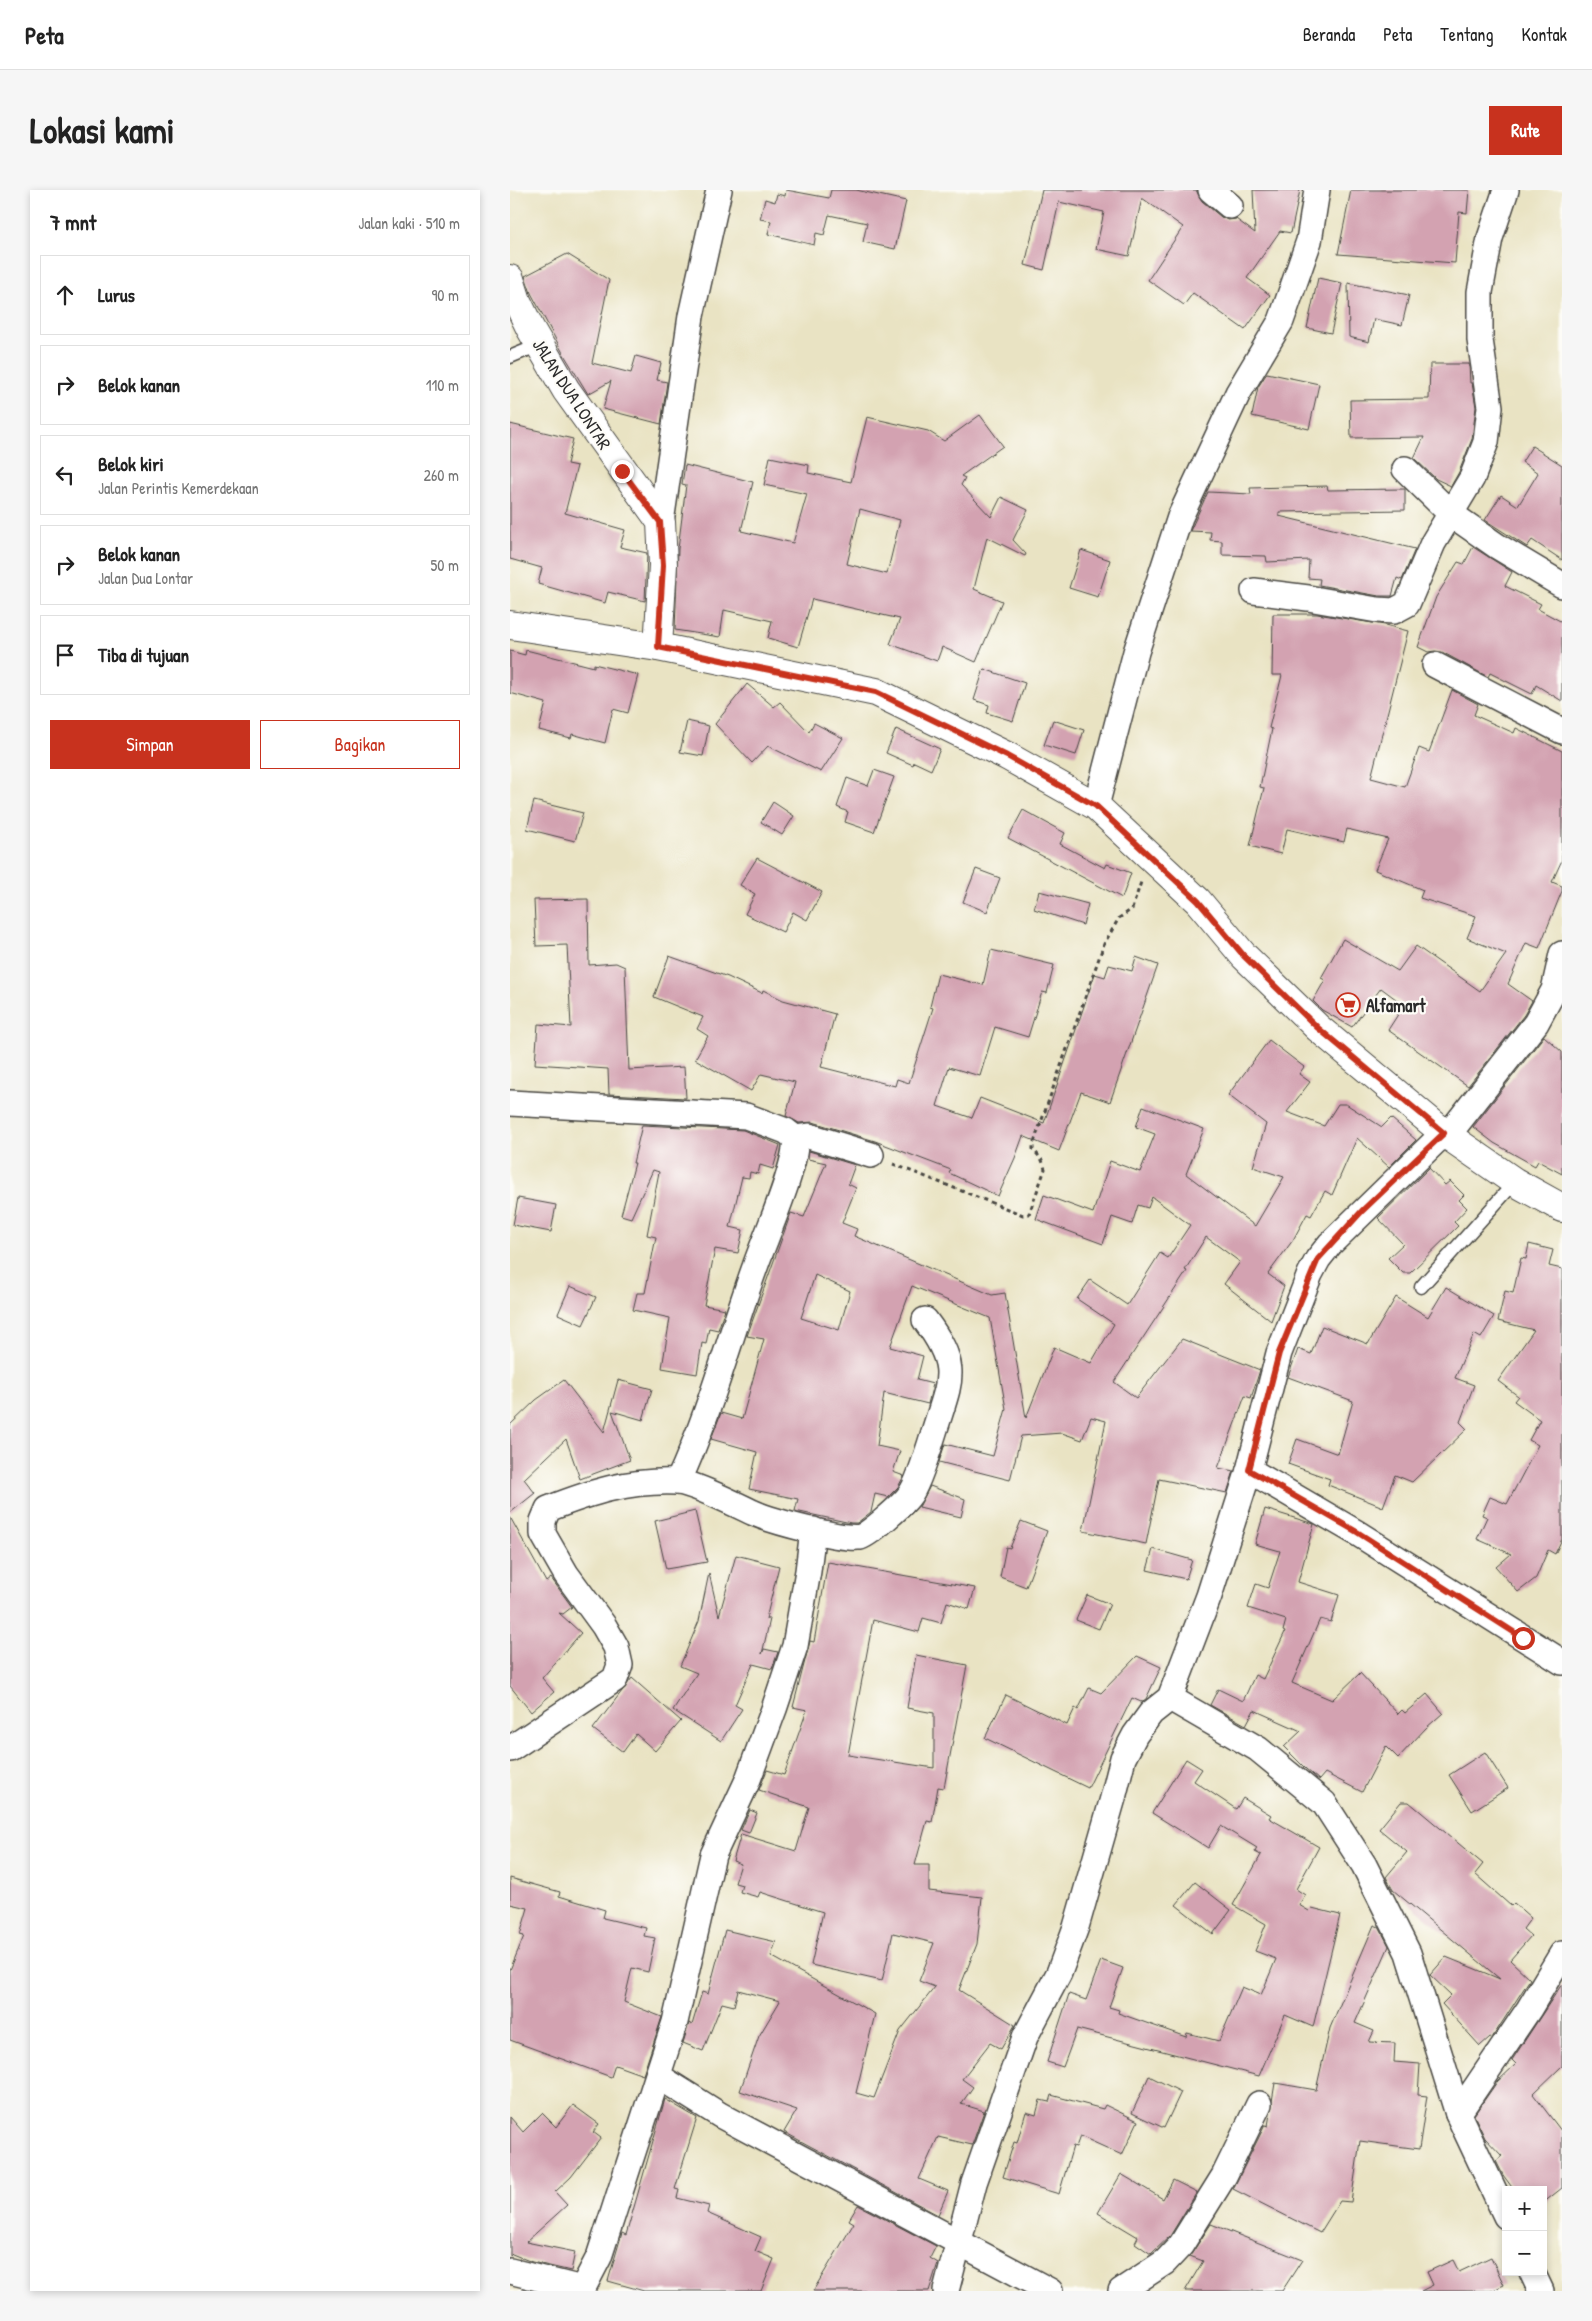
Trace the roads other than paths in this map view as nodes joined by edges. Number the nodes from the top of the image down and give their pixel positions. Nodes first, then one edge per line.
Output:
1 (719, 190) edge
2 (1211, 190) edge
3 (1317, 190) edge
4 (1506, 190) edge
5 (1230, 206) dead end
6 (510, 279) edge
7 (539, 345) junction
8 (510, 357) edge
9 (1405, 470) dead end
10 (1451, 514) junction
11 (660, 522) junction
12 (1562, 585) edge
13 (1254, 592) dead end
14 (510, 626) edge
15 (658, 647) junction
16 (1436, 665) dead end
17 (1562, 731) edge
18 (1096, 806) junction
19 (1562, 954) edge
20 (510, 1103) edge
21 (1446, 1134) junction
22 (795, 1138) junction
23 (871, 1155) road end
24 (1515, 1182) junction
25 (1562, 1208) edge
26 (1421, 1287) dead end
27 (925, 1320) dead end
28 (1249, 1470) junction
29 (678, 1482) junction
30 (813, 1530) junction
31 (1562, 1662) edge
32 (1170, 1698) junction
33 (510, 1748) edge
34 (1562, 1954) edge
35 (658, 2076) junction
36 (1259, 2104) dead end
37 (1458, 2114) junction
38 (1502, 2208) edge
39 (958, 2240) junction
40 (510, 2271) edge
41 (1534, 2276) edge
42 (946, 2291) edge
43 (1050, 2291) edge
44 (1121, 2291) edge
45 (1541, 2291) edge

1 - 11 street
2 - 5 street
3 - 18 street
4 - 10 street
6 - 7 street, JALAN DUA LONTAR
7 - 8 lane
7 - 11 street, JALAN DUA LONTAR
9 - 10 street
10 - 12 street
10 - 13 street
11 - 15 street
14 - 15 street
15 - 18 street
16 - 17 street
18 - 21 street
19 - 21 street
20 - 22 street
21 - 24 street
21 - 28 street
22 - 23 street
22 - 29 street
24 - 25 street
24 - 26 lane
27 - 30 street
28 - 31 street
28 - 32 street
29 - 30 street
29 - 33 street
30 - 35 street
32 - 37 street
32 - 39 street
34 - 37 street
35 - 39 street
35 - 40 street
36 - 44 street
37 - 38 street
39 - 42 street
39 - 43 street
41 - 45 street

